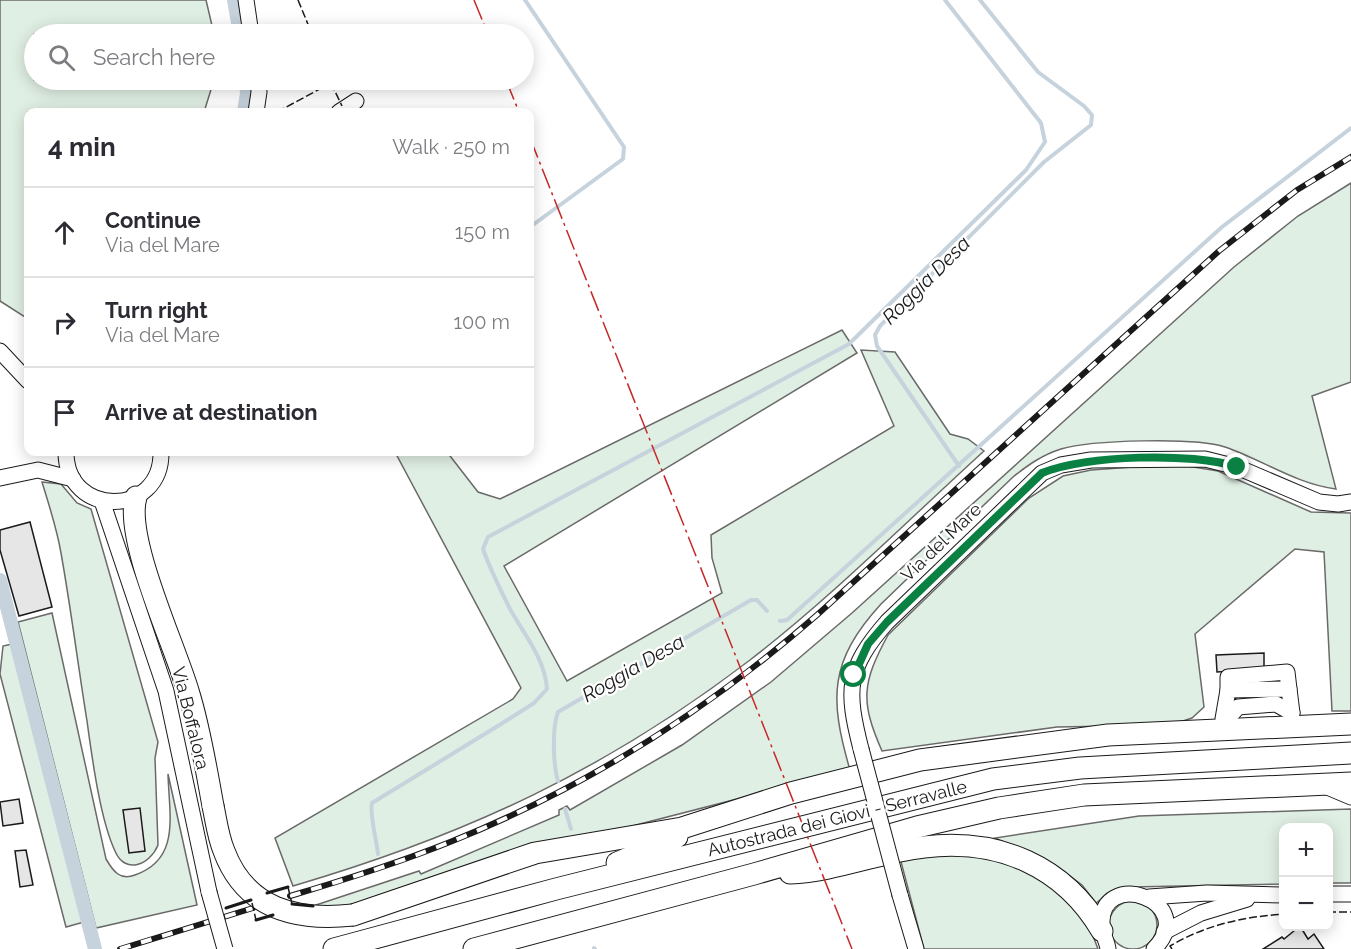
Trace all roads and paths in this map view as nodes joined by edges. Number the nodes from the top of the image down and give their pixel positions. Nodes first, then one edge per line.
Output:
1 (246, 0) edge
2 (250, 24) edge
3 (260, 90) edge
4 (356, 101) dead end
5 (257, 108) edge
6 (345, 108) edge
7 (0, 351) edge
8 (24, 377) edge
9 (55, 456) edge
10 (66, 456) edge
11 (161, 456) edge
12 (38, 470) junction
13 (0, 478) edge
14 (73, 479) junction
15 (136, 497) junction
16 (102, 501) junction
17 (1351, 502) edge
18 (1292, 713) junction
19 (1227, 717) junction
20 (1351, 717) edge
21 (1351, 724) edge
22 (1176, 732) junction
23 (1351, 753) edge
24 (1351, 783) edge
25 (1322, 785) junction
26 (1351, 797) edge
27 (738, 811) junction
28 (754, 874) junction
29 (556, 889) junction
30 (1333, 894) edge
31 (1351, 894) edge
32 (1279, 895) edge
33 (1259, 896) junction
34 (1149, 897) junction
35 (1164, 932) junction
36 (1108, 943) edge
37 (225, 949) edge
38 (334, 949) edge
39 (474, 949) edge
40 (916, 949) edge
41 (1154, 949) edge

1 - 2 street
3 - 5 street
4 - 6 street
7 - 8 street
9 - 12 street
10 - 14 street
11 - 15 street
12 - 13 street
12 - 14 street
14 - 16 street
15 - 16 street
15 - 27 highway, bridge
16 - 37 street, Via Boffalora, bridge
17 - 40 street, Via del Mare, bridge
18 - 19 street
18 - 19 street
18 - 20 highway
19 - 22 highway
21 - 22 highway
22 - 27 highway
23 - 29 highway, Autostrada dei Giovi - Serravalle
24 - 25 highway, Autostrada dei Giovi - Serravalle
25 - 26 street
25 - 28 highway, Autostrada dei Giovi - Serravalle
27 - 29 highway
28 - 36 highway
28 - 39 highway, Autostrada dei Giovi - Serravalle
29 - 38 highway, Autostrada dei Giovi - Serravalle
30 - 31 street
32 - 33 street
33 - 34 street
33 - 35 street
34 - 35 street
34 - 36 street
35 - 41 street

